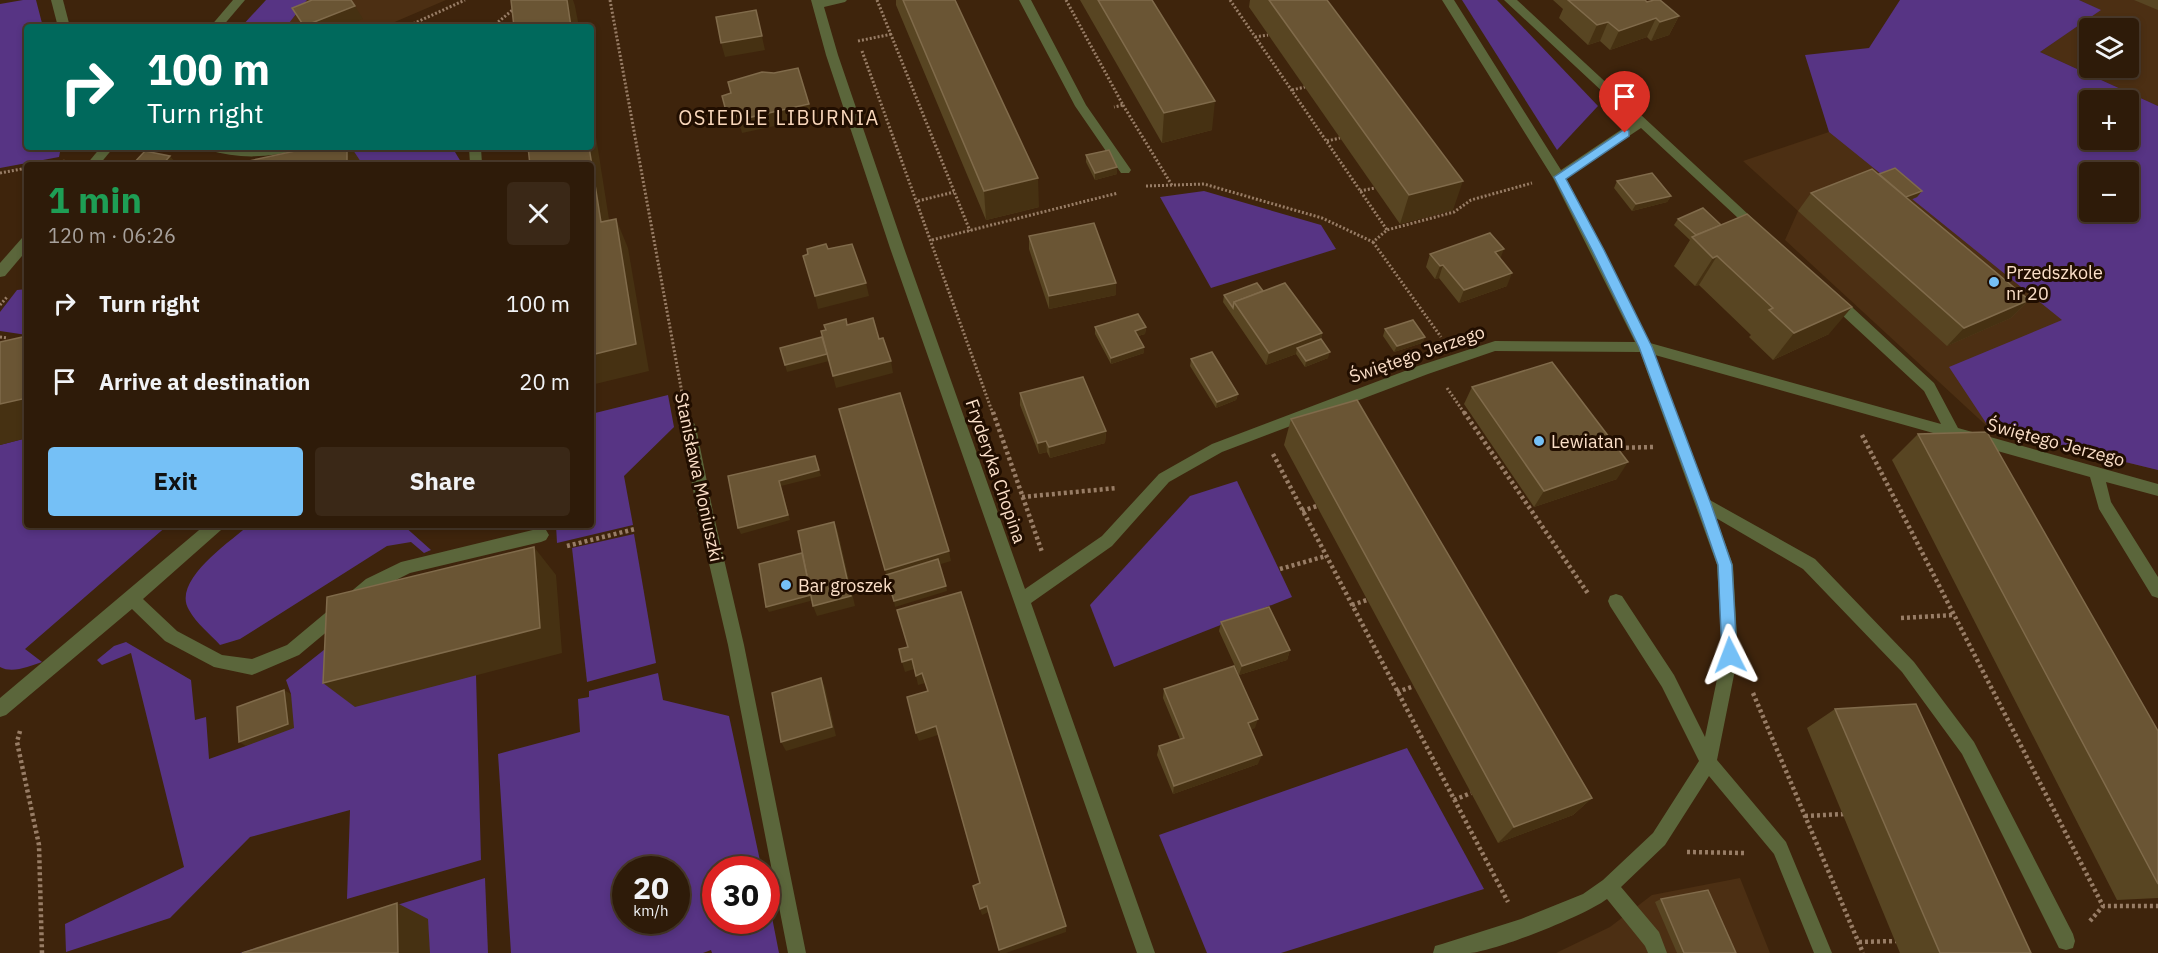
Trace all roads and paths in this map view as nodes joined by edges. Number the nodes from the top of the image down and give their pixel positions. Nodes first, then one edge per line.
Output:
1 (57, 0) edge
2 (239, 0) edge
3 (465, 0) edge
4 (610, 0) edge
5 (841, 0) edge
6 (873, 0) edge
7 (1025, 0) edge
8 (1066, 0) edge
9 (1230, 0) edge
10 (1448, 0) edge
11 (1510, 0) edge
12 (817, 2) edge
13 (517, 7) edge
14 (63, 24) edge
15 (219, 24) edge
16 (413, 24) edge
17 (496, 24) edge
18 (855, 32) dead end
19 (892, 34) junction
20 (1268, 35) dead end
21 (1256, 37) junction
22 (858, 41) junction
23 (1305, 87) edge
24 (1292, 90) junction
25 (1123, 105) junction
26 (1087, 113) junction
27 (1642, 122) junction
28 (1340, 138) edge
29 (1327, 141) junction
30 (105, 150) edge
31 (221, 150) edge
32 (276, 150) edge
33 (71, 160) dead end
34 (60, 162) edge
35 (95, 162) edge
36 (24, 169) edge
37 (1125, 170) dead end
38 (0, 173) edge
39 (1559, 177) junction
40 (1173, 187) junction
41 (1138, 188) dead end
42 (1375, 188) edge
43 (1127, 191) dead end
44 (1360, 191) junction
45 (954, 192) junction
46 (918, 201) junction
47 (1387, 230) junction
48 (970, 231) junction
49 (1764, 234) edge
50 (932, 240) junction
51 (1373, 242) junction
52 (24, 244) edge
53 (0, 272) edge
54 (1825, 291) edge
55 (0, 337) edge
56 (8, 338) edge
57 (1646, 347) junction
58 (1456, 358) junction
59 (1444, 383) dead end
60 (1856, 424) dead end
61 (688, 427) joint
62 (1954, 434) junction
63 (1656, 447) dead end
64 (1611, 448) edge
65 (1271, 450) dead end
66 (2096, 473) junction
67 (2158, 490) edge
68 (1149, 495) junction
69 (1022, 497) junction
70 (1704, 504) junction
71 (1317, 506) edge
72 (1302, 510) junction
73 (213, 528) edge
74 (635, 529) dead end
75 (541, 535) dead end
76 (566, 546) dead end
77 (1326, 556) junction
78 (1280, 570) dead end
79 (1053, 579) junction
80 (2158, 591) edge
81 (132, 599) junction
82 (1367, 600) edge
83 (1021, 601) junction
84 (1616, 601) dead end
85 (1594, 603) dead end
86 (1352, 605) junction
87 (1954, 615) junction
88 (1894, 618) dead end
89 (1749, 683) dead end
90 (1414, 686) edge
91 (1397, 692) junction
92 (6, 704) edge
93 (1708, 762) junction
94 (1470, 793) dead end
95 (1454, 800) junction
96 (1844, 814) dead end
97 (1805, 816) junction
98 (1683, 851) dead end
99 (1753, 853) dead end
100 (1609, 886) junction
101 (2103, 906) junction
102 (2158, 906) edge
103 (1521, 928) junction
104 (2083, 929) dead end
105 (1897, 941) dead end
106 (2066, 941) dead end
107 (1859, 942) junction
108 (42, 953) edge
109 (797, 953) edge
110 (1146, 953) edge
111 (1442, 953) edge
112 (1658, 953) edge
113 (1823, 953) edge
114 (1863, 953) edge

1 - 14 street
2 - 15 street
3 - 16 path
4 - 61 path, Stanisława Moniuszki
5 - 12 street
6 - 19 path
7 - 26 street
8 - 25 path
9 - 21 path
10 - 39 street
11 - 27 street
12 - 83 street, Fryderyka Chopina
13 - 17 path
18 - 22 path
19 - 22 path
19 - 45 path
20 - 21 path
21 - 24 path
22 - 46 path
23 - 24 path
24 - 29 path
25 - 26 path
25 - 40 path
26 - 37 street
27 - 39 street
27 - 49 street
28 - 29 path
29 - 44 path
30 - 35 street
31 - 32 street
33 - 34 path
36 - 38 path
39 - 47 path
39 - 57 street
40 - 41 path
40 - 51 path
42 - 44 path
43 - 48 path
44 - 47 path
45 - 46 path
45 - 48 path
46 - 50 path
47 - 51 path
48 - 50 path
50 - 69 path
51 - 58 path
52 - 53 street
54 - 62 street
55 - 56 path
57 - 58 street, Świętego Jerzego
57 - 62 street, Świętego Jerzego
57 - 70 street
58 - 68 street, Świętego Jerzego
59 - 85 path
60 - 87 path
61 - 109 street, Stanisława Moniuszki
62 - 66 street, Świętego Jerzego
63 - 64 path
65 - 72 path
66 - 67 street, Świętego Jerzego
66 - 80 street
68 - 69 path
68 - 79 street, Świętego Jerzego
69 - 79 path
70 - 93 street
70 - 106 street
71 - 72 path
72 - 77 path
73 - 81 street
74 - 76 path
75 - 81 street
77 - 78 path
77 - 86 path
79 - 83 street, Świętego Jerzego
81 - 92 street
82 - 86 path
83 - 110 street, Fryderyka Chopina
84 - 93 street
86 - 91 path
87 - 88 path
87 - 101 path
89 - 97 path
90 - 91 path
91 - 95 path
92 - 108 path
93 - 100 street
93 - 113 street
94 - 95 path
95 - 103 path
96 - 97 path
97 - 107 path
98 - 99 path
100 - 103 street
100 - 112 street
101 - 102 path
101 - 104 path
103 - 111 street
105 - 107 path
107 - 114 path

